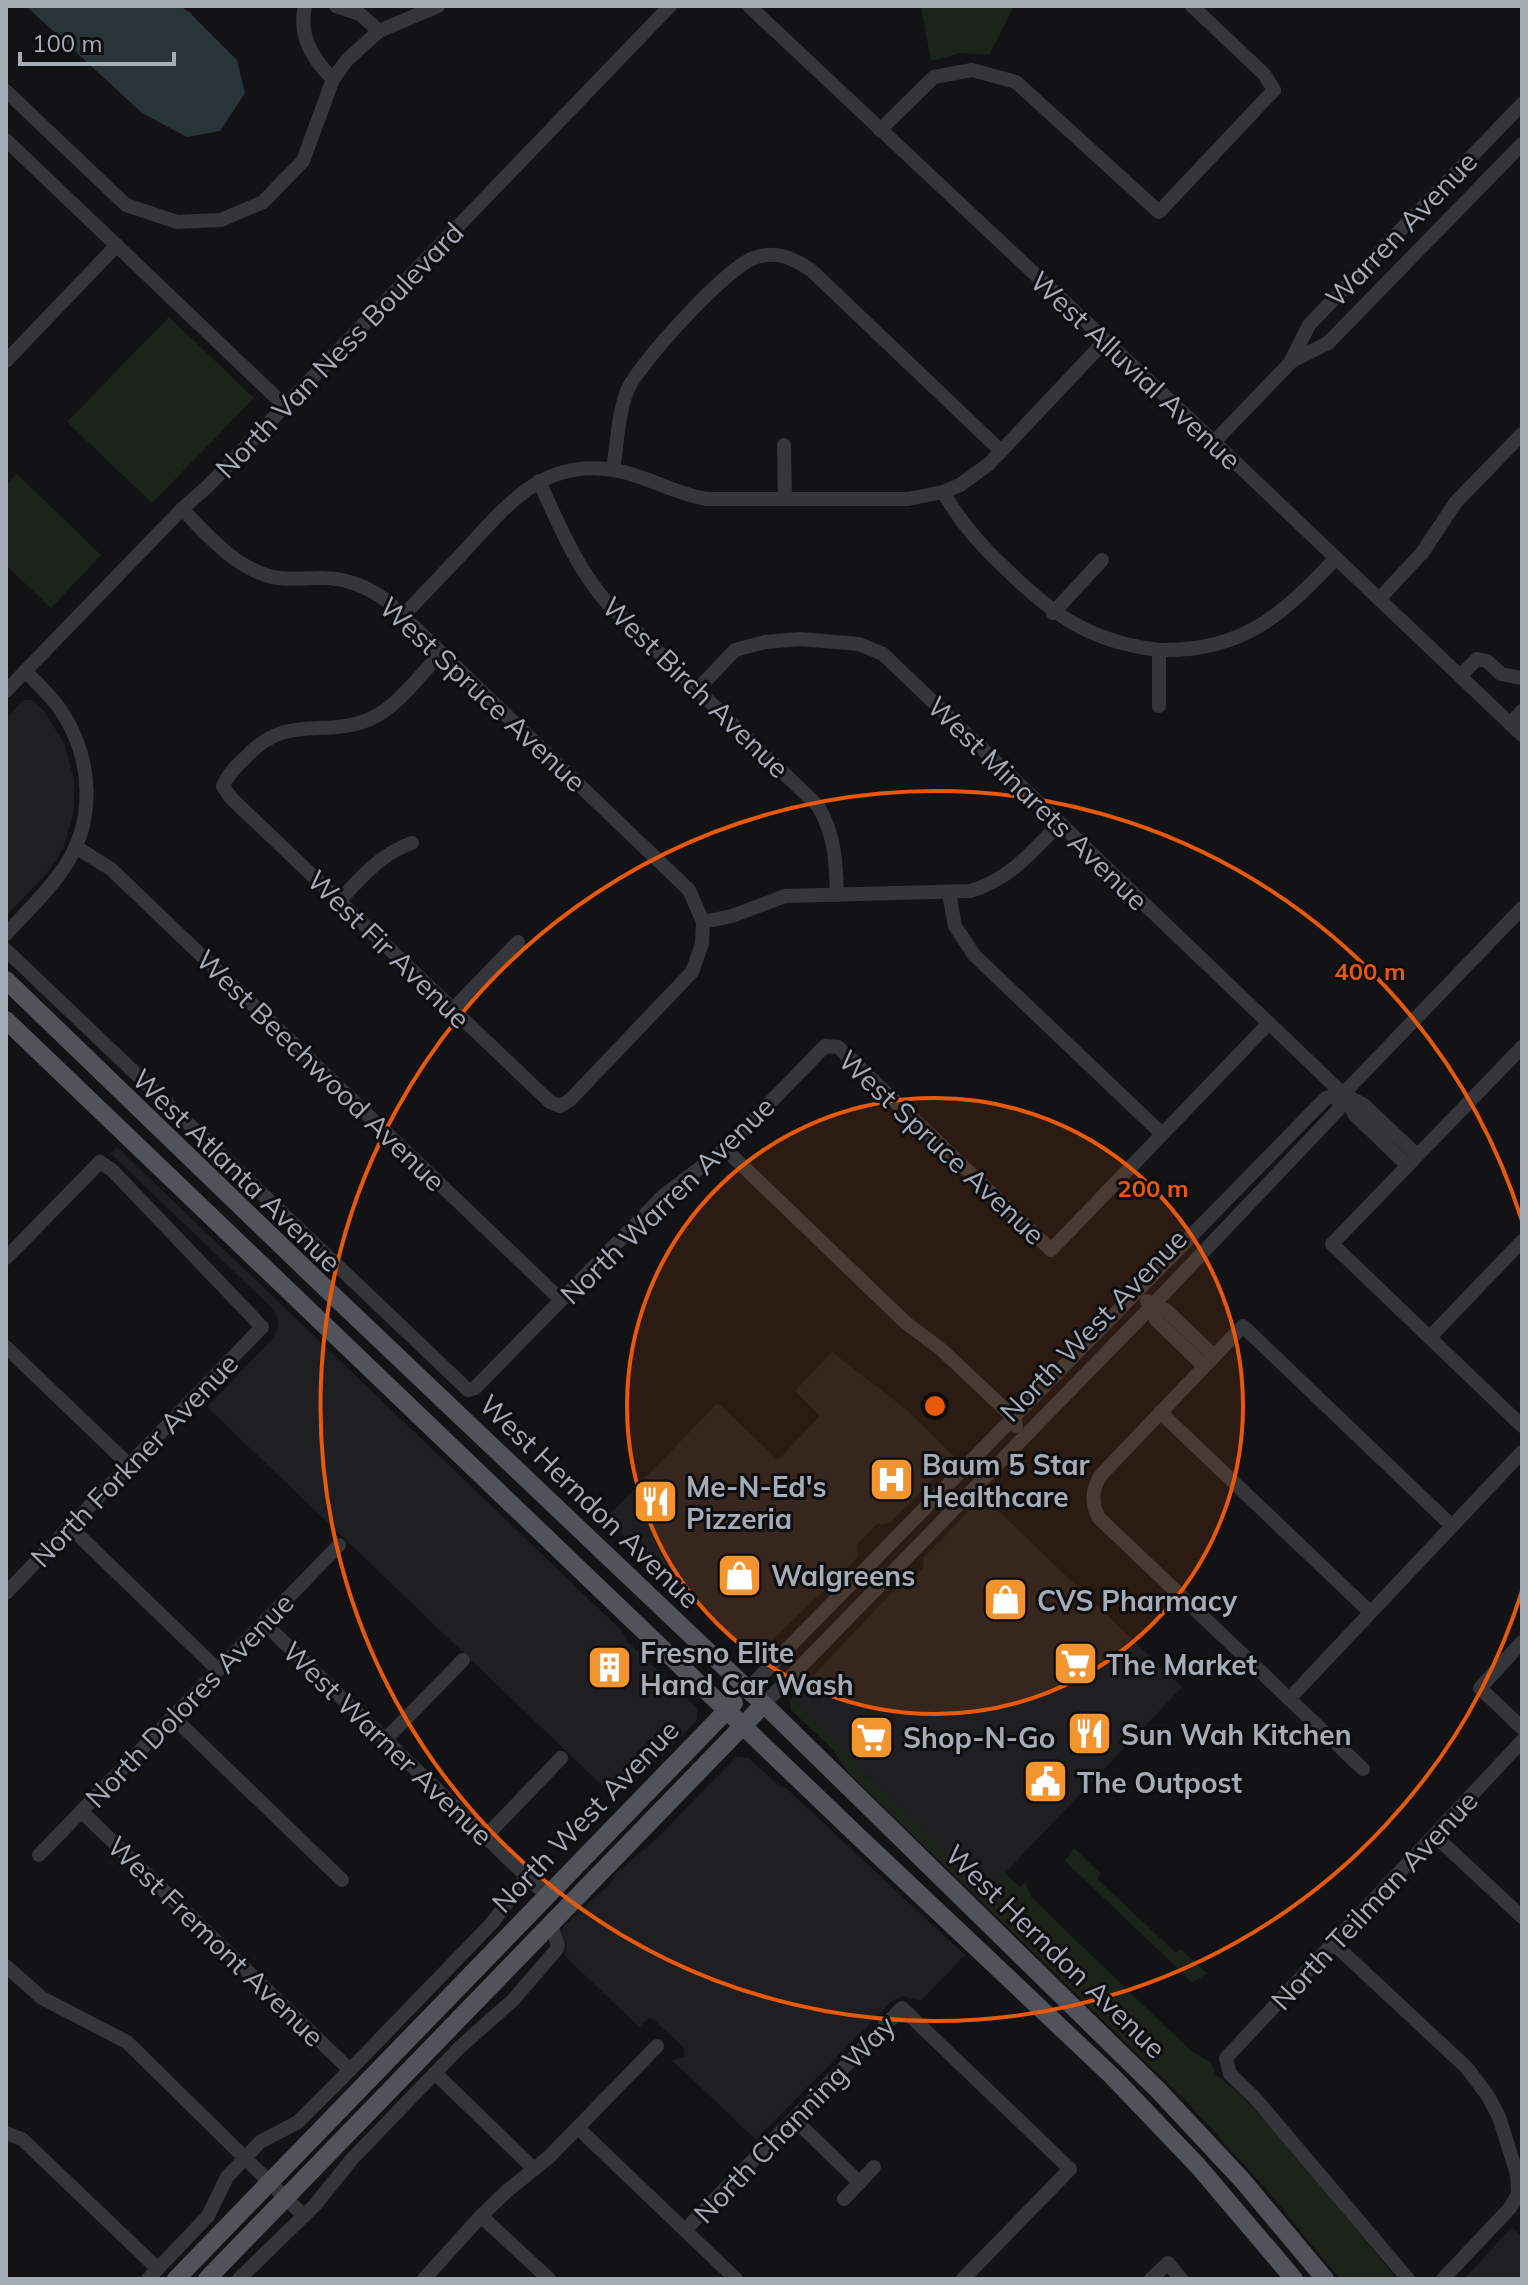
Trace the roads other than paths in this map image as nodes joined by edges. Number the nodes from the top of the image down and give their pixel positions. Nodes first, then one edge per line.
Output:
1 (305, 6) edge
2 (336, 6) edge
3 (438, 6) edge
4 (670, 6) edge
5 (749, 6) edge
6 (1192, 6) edge
7 (379, 31) junction
8 (333, 79) junction
9 (6, 91) edge
10 (1522, 104) edge
11 (880, 130) junction
12 (6, 140) edge
13 (1522, 144) edge
14 (1420, 208) junction
15 (1441, 228) junction
16 (117, 245) junction
17 (1105, 341) junction
18 (8, 357) edge
19 (1290, 363) junction
20 (284, 405) junction
21 (1522, 434) edge
22 (1214, 442) junction
23 (784, 445) dead end
24 (1001, 451) junction
25 (613, 470) junction
26 (539, 481) junction
27 (943, 492) junction
28 (785, 499) junction
29 (182, 509) junction
30 (1336, 558) junction
31 (1102, 560) dead end
32 (1379, 599) junction
33 (1053, 613) junction
34 (403, 616) junction
35 (1159, 650) junction
36 (441, 653) junction
37 (25, 671) junction
38 (1460, 676) junction
39 (1522, 680) edge
40 (698, 689) junction
41 (6, 691) edge
42 (1159, 706) dead end
43 (1522, 711) edge
44 (1510, 724) junction
45 (1522, 735) edge
46 (1059, 824) junction
47 (412, 843) dead end
48 (76, 847) junction
49 (949, 893) junction
50 (837, 895) junction
51 (339, 901) junction
52 (1522, 908) edge
53 (703, 922) junction
54 (6, 934) edge
55 (518, 942) dead end
56 (6, 950) edge
57 (6, 980) edge
58 (453, 1009) junction
59 (6, 1020) edge
60 (1269, 1023) junction
61 (832, 1045) joint
62 (1522, 1047) edge
63 (1343, 1094) junction
64 (1162, 1134) junction
65 (725, 1149) junction
66 (1412, 1160) junction
67 (1522, 1241) edge
68 (6, 1258) edge
69 (1138, 1293) junction
70 (561, 1300) junction
71 (1152, 1306) junction
72 (1430, 1337) junction
73 (6, 1347) edge
74 (1209, 1361) junction
75 (468, 1390) joint
76 (1160, 1412) junction
77 (1014, 1418) junction
78 (1522, 1426) edge
79 (1522, 1452) edge
80 (128, 1464) junction
81 (967, 1495) junction
82 (69, 1526) junction
83 (1452, 1526) junction
84 (339, 1545) dead end
85 (6, 1593) edge
86 (1370, 1612) junction
87 (264, 1623) junction
88 (1522, 1642) edge
89 (463, 1660) dead end
90 (218, 1670) junction
91 (747, 1690) junction
92 (1289, 1699) junction
93 (763, 1705) junction
94 (727, 1710) junction
95 (173, 1717) junction
96 (743, 1725) junction
97 (1522, 1728) edge
98 (385, 1740) junction
99 (1522, 1741) edge
100 (561, 1758) dead end
101 (1363, 1769) dead end
102 (641, 1798) junction
103 (81, 1811) junction
104 (1434, 1835) junction
105 (485, 1837) junction
106 (600, 1841) junction
107 (39, 1855) dead end
108 (527, 1876) junction
109 (596, 1876) junction
110 (342, 1880) dead end
111 (547, 1896) junction
112 (567, 1906) junction
113 (1522, 1917) edge
114 (551, 1925) junction
115 (1334, 1944) junction
116 (6, 1966) edge
117 (495, 1982) junction
118 (513, 2000) junction
119 (657, 2046) dead end
120 (350, 2070) junction
121 (435, 2073) junction
122 (794, 2119) junction
123 (578, 2128) junction
124 (6, 2133) edge
125 (245, 2158) junction
126 (874, 2167) dead end
127 (534, 2169) junction
128 (270, 2183) junction
129 (860, 2183) junction
130 (286, 2199) junction
131 (844, 2199) dead end
132 (304, 2216) junction
133 (481, 2216) junction
134 (685, 2230) junction
135 (153, 2274) edge
136 (176, 2279) edge
137 (207, 2279) edge
138 (239, 2279) edge
139 (424, 2279) edge
140 (549, 2279) edge
141 (736, 2279) edge
142 (963, 2279) edge
143 (1151, 2279) edge
144 (1181, 2279) edge
145 (1294, 2279) edge
146 (1325, 2279) edge
147 (1408, 2279) edge
148 (1443, 2279) edge

1 - 8 street
2 - 7 street
3 - 7 street
4 - 20 street, North Van Ness Boulevard
5 - 11 street, West Alluvial Avenue
6 - 11 street
7 - 8 street
8 - 9 street
10 - 14 street, Warren Avenue
11 - 17 street, West Alluvial Avenue
12 - 16 street
13 - 15 street, Warren Avenue
14 - 15 street
14 - 19 street, Warren Avenue
15 - 19 street, Warren Avenue
16 - 18 street
16 - 20 street
17 - 22 street, West Alluvial Avenue
17 - 24 street
19 - 22 street, Warren Avenue
20 - 29 street, North Van Ness Boulevard
21 - 32 street
22 - 30 street, West Alluvial Avenue
23 - 28 street
24 - 25 street
24 - 27 street
25 - 26 street
25 - 28 street
26 - 34 street
26 - 40 street, West Birch Avenue
27 - 28 street
27 - 33 street
29 - 34 street, West Spruce Avenue
29 - 37 street, North Van Ness Boulevard
30 - 32 street, West Alluvial Avenue
30 - 35 street
31 - 33 street
32 - 38 street, West Alluvial Avenue
33 - 35 street
34 - 36 street, West Spruce Avenue
35 - 42 street
36 - 51 street, West Fir Avenue
36 - 53 street, West Spruce Avenue
37 - 41 street, North Van Ness Boulevard
37 - 48 street
38 - 39 street
38 - 44 street, West Alluvial Avenue
40 - 46 street, West Minarets Avenue
40 - 50 street, West Birch Avenue
43 - 44 street
44 - 45 street, West Alluvial Avenue
46 - 49 street
46 - 60 street, West Minarets Avenue
47 - 51 street
48 - 54 street
48 - 70 street, West Beechwood Avenue
49 - 50 street
49 - 64 street
50 - 53 street
51 - 58 street, West Fir Avenue
52 - 63 street, North West Avenue
53 - 58 street, West Fir Avenue
55 - 58 street
56 - 75 street, West Atlanta Avenue
57 - 91 main road, West Herndon Avenue
59 - 94 main road, West Herndon Avenue
60 - 63 street, West Minarets Avenue
60 - 64 street
61 - 64 street, West Spruce Avenue
61 - 65 street, North Warren Avenue
62 - 66 street
63 - 66 street, West Minarets Avenue
63 - 69 street, North West Avenue
63 - 71 street, North West Avenue
65 - 70 street, North Warren Avenue
65 - 77 street
66 - 72 street
67 - 72 street
68 - 80 street, North Forkner Avenue
69 - 71 street
69 - 77 street, North West Avenue
70 - 75 street, North Warren Avenue
71 - 74 street
71 - 81 street, North West Avenue
72 - 78 street
73 - 80 street
74 - 76 street
74 - 83 street
76 - 86 street
76 - 92 street
77 - 81 street
77 - 91 street, North West Avenue
79 - 83 street
80 - 82 street, North Forkner Avenue
81 - 93 street, North West Avenue
82 - 85 street, North Forkner Avenue
82 - 90 street
83 - 86 street
84 - 87 street, North Dolores Avenue
86 - 92 street
87 - 90 street, North Dolores Avenue
87 - 98 street, West Warner Avenue
88 - 97 street
89 - 98 street
90 - 95 street, North Dolores Avenue
91 - 93 main road, West Herndon Avenue
91 - 94 main road, North West Avenue
92 - 101 street
93 - 96 main road, North West Avenue
93 - 146 main road, West Herndon Avenue
94 - 96 main road, West Herndon Avenue
94 - 102 main road, North West Avenue
95 - 103 street, North Dolores Avenue
95 - 110 street
96 - 109 main road, North West Avenue
96 - 145 main road, West Herndon Avenue
98 - 105 street, West Warner Avenue
99 - 104 street, North Teilman Avenue
100 - 105 street
102 - 106 main road, North West Avenue
102 - 109 main road
103 - 107 street, North Dolores Avenue
103 - 120 street, West Fremont Avenue
104 - 113 street
104 - 115 street, North Teilman Avenue
105 - 108 street, West Warner Avenue
106 - 111 main road, North West Avenue
106 - 112 main road
108 - 111 street, West Warner Avenue
108 - 120 street
109 - 112 main road, North West Avenue
111 - 117 main road
111 - 128 main road, North West Avenue
112 - 114 main road, North West Avenue
114 - 117 main road, North West Avenue
114 - 118 street
115 - 147 street, North Teilman Avenue
115 - 148 street
116 - 125 street
117 - 118 street
117 - 130 main road, North West Avenue
118 - 121 street
119 - 123 street
120 - 125 street
121 - 127 street
121 - 132 street
122 - 129 street
122 - 134 street, North Channing Way
122 - 142 street, North Channing Way
123 - 127 street
123 - 134 street
124 - 135 street
125 - 128 street
125 - 135 street
126 - 129 street
127 - 133 street
128 - 130 street
128 - 136 main road, North West Avenue
129 - 131 street
130 - 132 street
130 - 137 main road, North West Avenue
132 - 138 street
133 - 139 street
133 - 140 street
134 - 141 street
143 - 144 street

